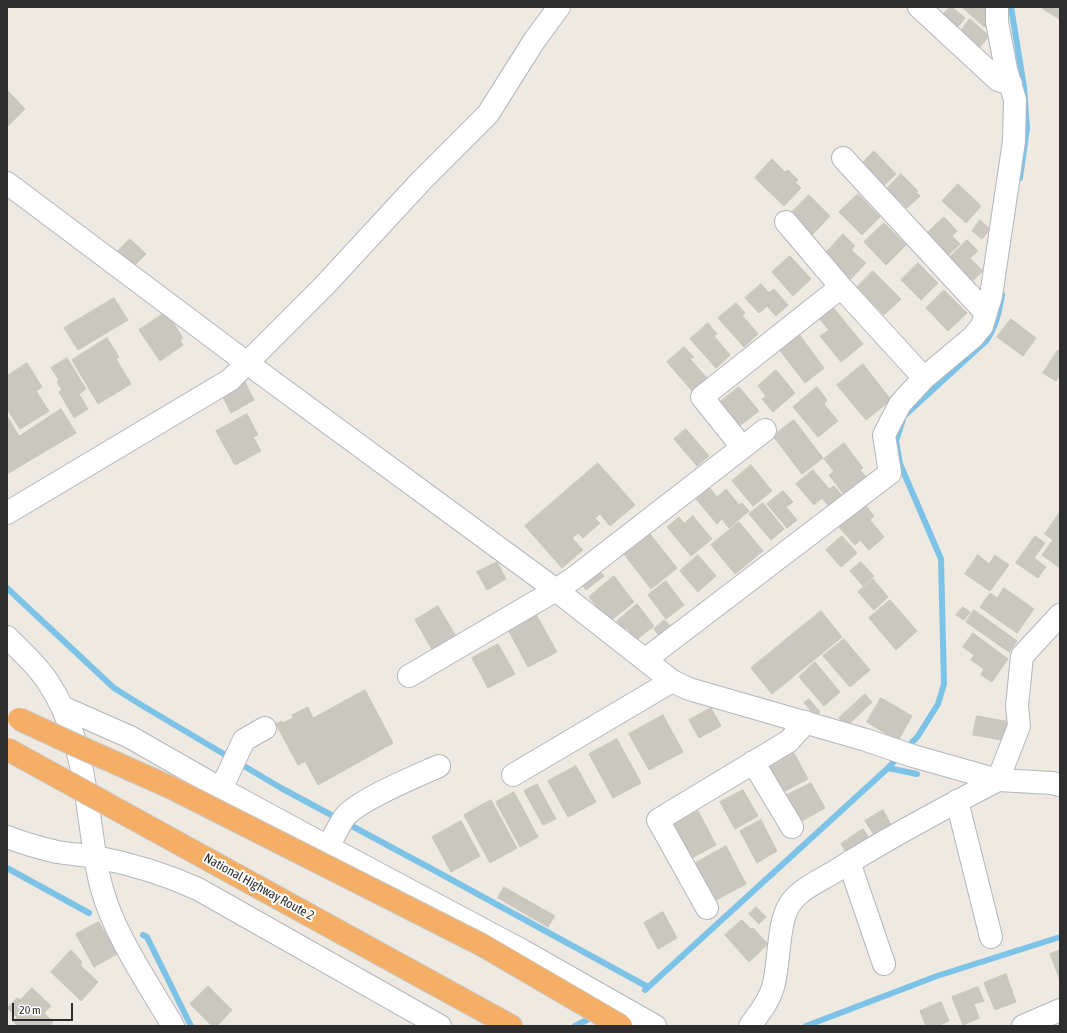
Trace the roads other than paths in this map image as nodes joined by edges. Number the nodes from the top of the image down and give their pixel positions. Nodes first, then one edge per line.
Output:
1 (559, 7) edge
2 (919, 7) edge
3 (997, 7) edge
4 (1011, 84) junction
5 (843, 158) dead end
6 (7, 183) edge
7 (786, 222) dead end
8 (841, 287) junction
9 (986, 313) junction
10 (247, 363) junction
11 (924, 378) junction
12 (765, 430) dead end
13 (742, 447) junction
14 (7, 513) edge
15 (556, 590) junction
16 (1060, 615) edge
17 (7, 637) edge
18 (646, 660) junction
19 (409, 676) dead end
20 (672, 681) junction
21 (62, 707) junction
22 (13, 716) edge
23 (806, 722) junction
24 (265, 728) dead end
25 (7, 749) edge
26 (753, 762) junction
27 (439, 766) dead end
28 (513, 776) dead end
29 (998, 780) junction
30 (1060, 785) edge
31 (221, 789) junction
32 (957, 801) junction
33 (792, 827) dead end
34 (7, 837) edge
35 (328, 847) junction
36 (96, 857) junction
37 (849, 862) junction
38 (289, 904) junction
39 (707, 908) dead end
40 (991, 937) dead end
41 (884, 964) dead end
42 (1060, 1010) edge
43 (173, 1026) edge
44 (440, 1026) edge
45 (484, 1026) edge
46 (511, 1026) edge
47 (621, 1026) edge
48 (655, 1026) edge
49 (750, 1026) edge
50 (1023, 1026) edge

1 - 10 street
2 - 4 street
3 - 4 street
4 - 9 street
5 - 9 street
6 - 10 street
7 - 8 street
8 - 11 street
8 - 13 street
9 - 11 street
10 - 14 street
10 - 15 street
11 - 18 street
12 - 13 street
13 - 15 street
15 - 18 street
15 - 19 street
16 - 29 street
17 - 21 street
18 - 20 street
20 - 23 street
20 - 28 street
21 - 31 street
21 - 36 street
22 - 47 highway, bridge
23 - 26 street
23 - 29 street
24 - 31 street
25 - 38 highway, National Highway Route 2, bridge
26 - 33 street
26 - 39 street
27 - 35 street
29 - 30 street
29 - 32 street
31 - 35 street
32 - 37 street
32 - 40 street
34 - 36 street
35 - 48 street
36 - 43 street
36 - 44 street
37 - 41 street
37 - 49 street
38 - 45 highway
38 - 46 highway, National Highway Route 2
42 - 50 street

